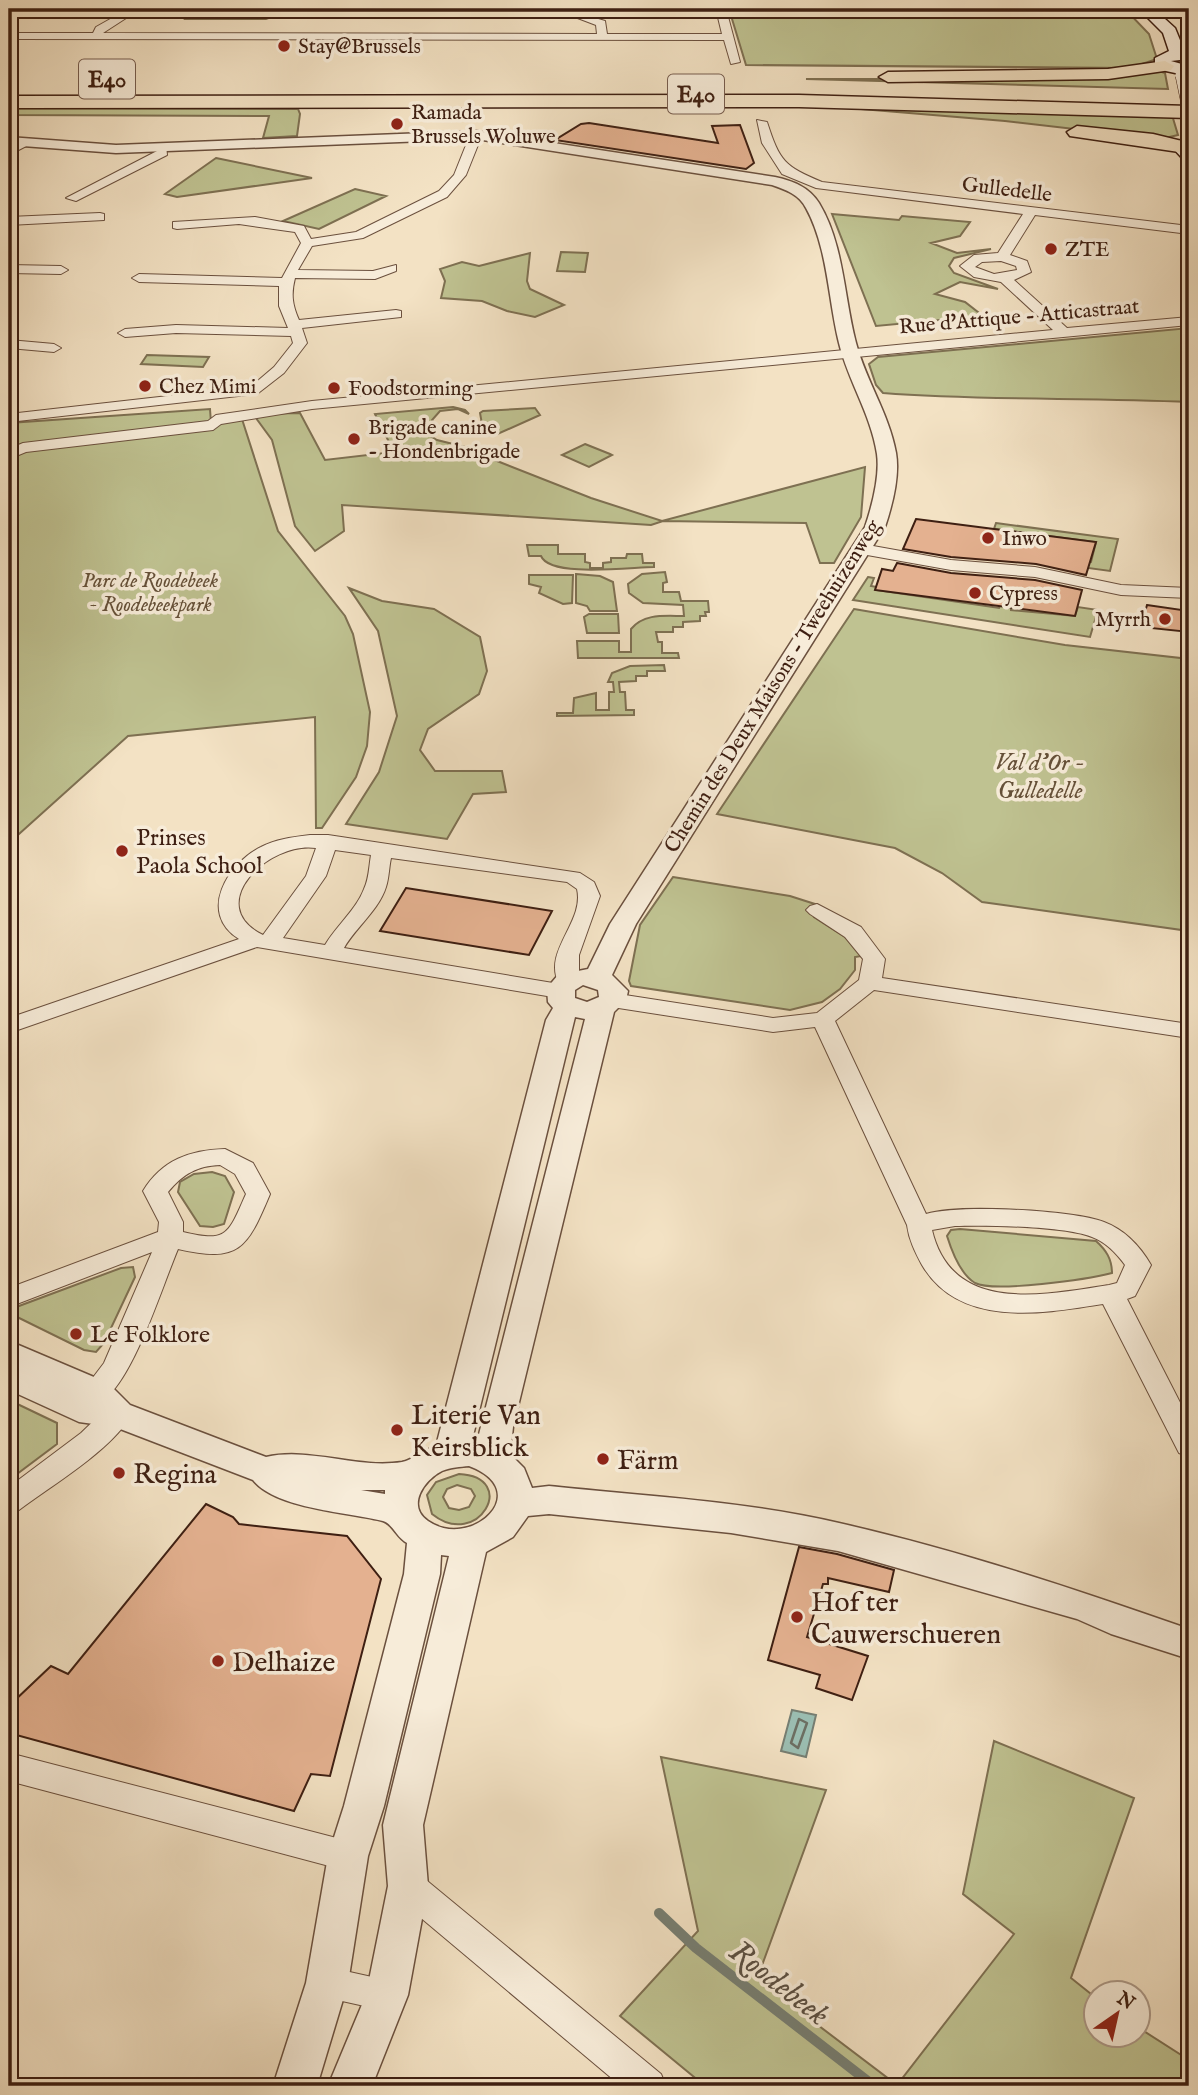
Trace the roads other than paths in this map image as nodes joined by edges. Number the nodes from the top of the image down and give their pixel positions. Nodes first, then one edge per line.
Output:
1 (135, 9) edge
2 (581, 9) edge
3 (721, 9) edge
4 (1146, 9) edge
5 (1166, 9) edge
6 (1181, 20) dead end
7 (9, 36) edge
8 (96, 36) junction
9 (602, 36) junction
10 (729, 37) junction
11 (1181, 65) edge
12 (730, 69) joint
13 (864, 78) dead end
14 (9, 85) edge
15 (9, 92) edge
16 (1189, 97) edge
17 (9, 100) edge
18 (632, 101) junction
19 (1189, 109) edge
20 (761, 122) dead end
21 (1098, 134) junction
22 (476, 135) junction
23 (9, 141) edge
24 (26, 143) junction
25 (162, 147) junction
26 (1186, 147) edge
27 (9, 152) edge
28 (1189, 166) edge
29 (72, 198) dead end
30 (1031, 211) junction
31 (100, 217) dead end
32 (9, 221) edge
33 (177, 225) dead end
34 (1189, 230) edge
35 (307, 243) junction
36 (1002, 257) junction
37 (391, 268) dead end
38 (9, 269) edge
39 (61, 270) dead end
40 (139, 278) dead end
41 (289, 278) junction
42 (1004, 278) junction
43 (396, 314) dead end
44 (1189, 321) edge
45 (297, 328) junction
46 (125, 333) dead end
47 (1064, 333) junction
48 (9, 344) edge
49 (54, 348) dead end
50 (852, 353) junction
51 (9, 418) edge
52 (9, 454) edge
53 (862, 549) junction
54 (1189, 593) edge
55 (328, 841) junction
56 (383, 849) junction
57 (817, 910) dead end
58 (263, 941) junction
59 (331, 953) junction
60 (870, 982) junction
61 (565, 993) junction
62 (603, 995) junction
63 (823, 1019) junction
64 (9, 1026) edge
65 (1189, 1031) edge
66 (919, 1225) junction
67 (1111, 1294) junction
68 (9, 1298) edge
69 (9, 1353) edge
70 (9, 1376) edge
71 (107, 1403) junction
72 (1189, 1446) edge
73 (450, 1454) junction
74 (492, 1460) junction
75 (265, 1471) junction
76 (411, 1474) junction
77 (9, 1502) edge
78 (516, 1503) junction
79 (413, 1523) junction
80 (470, 1542) junction
81 (1087, 1607) junction
82 (1189, 1627) edge
83 (1189, 1644) edge
84 (9, 1767) edge
85 (348, 1856) junction
86 (408, 1886) junction
87 (327, 1983) junction
88 (387, 1995) junction
89 (295, 2086) edge
90 (350, 2086) edge
91 (648, 2086) edge

1 - 8 street
2 - 9 street
3 - 10 street
4 - 11 main road
5 - 6 main road
7 - 8 street
8 - 9 street
9 - 10 street
10 - 12 street
11 - 13 highway
11 - 16 main road, bridge
12 - 16 highway, E40
14 - 16 highway, E40
15 - 19 highway, E40
17 - 18 highway, E40
18 - 19 highway, E40
18 - 21 highway
20 - 30 street, Gulledelle
21 - 26 highway
21 - 28 highway
22 - 25 street
22 - 35 street
22 - 50 street, Chemin des Deux Maisons - Tweehuizenweg
23 - 24 street
24 - 25 street
24 - 27 street
25 - 29 street
30 - 34 street, Gulledelle
30 - 36 street
31 - 32 street
33 - 35 street
35 - 41 street
36 - 42 street
36 - 42 street
37 - 41 street
38 - 39 street
40 - 41 street
41 - 45 street
42 - 47 street
43 - 45 street
44 - 47 street, Rue d'Attique - Atticastraat
45 - 46 street
45 - 51 street
47 - 50 street, Rue d'Attique - Atticastraat
48 - 49 street
50 - 52 street, Rue d'Attique - Atticastraat
50 - 53 street, Chemin des Deux Maisons - Tweehuizenweg
53 - 54 street
53 - 62 street, Chemin des Deux Maisons - Tweehuizenweg
55 - 56 street
55 - 58 street
55 - 58 street
56 - 59 street
56 - 61 street
57 - 60 street
58 - 59 street
58 - 64 street
59 - 61 street
60 - 63 street
60 - 65 street
61 - 62 street
61 - 73 street
62 - 63 street
62 - 74 street, Chemin des Deux Maisons - Tweehuizenweg
63 - 66 street
66 - 67 street
66 - 67 street
67 - 72 street
68 - 71 street
69 - 71 street
70 - 71 street
71 - 75 street
71 - 77 street
73 - 74 street
73 - 76 street
74 - 78 street
75 - 76 street
75 - 79 street
76 - 79 street
78 - 80 street
78 - 81 street
79 - 80 street
79 - 85 street
80 - 86 street
81 - 82 street
81 - 83 street
84 - 85 street
85 - 87 street
86 - 88 street
86 - 91 street
87 - 88 street
87 - 89 street
88 - 90 street

